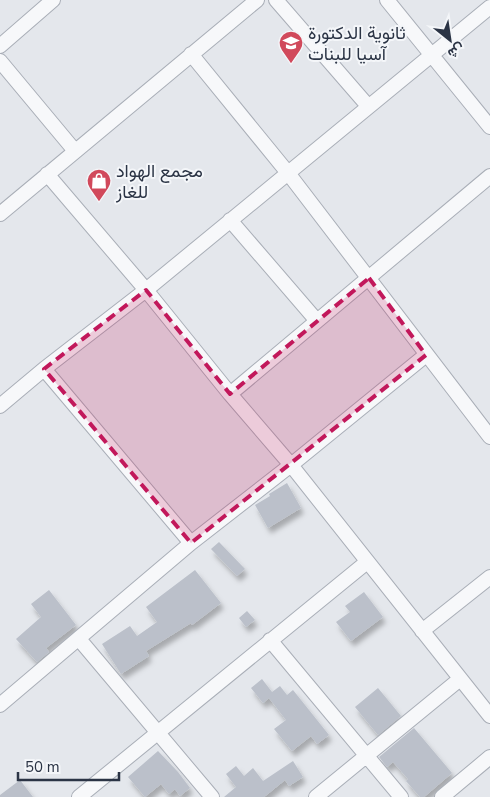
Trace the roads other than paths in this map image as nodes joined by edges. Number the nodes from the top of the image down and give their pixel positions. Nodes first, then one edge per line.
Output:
1 (53, 0) edge
2 (257, 0) edge
3 (276, 0) edge
4 (387, 0) edge
5 (490, 7) edge
6 (0, 46) edge
7 (190, 54) junction
8 (431, 54) junction
9 (0, 62) edge
10 (368, 106) junction
11 (489, 123) edge
12 (74, 151) junction
13 (288, 173) junction
14 (47, 174) junction
15 (490, 176) edge
16 (0, 214) edge
17 (230, 220) junction
18 (368, 278) junction
19 (146, 290) junction
20 (317, 321) junction
21 (426, 355) junction
22 (44, 369) junction
23 (230, 394) junction
24 (0, 406) edge
25 (488, 431) edge
26 (291, 465) junction
27 (191, 543) junction
28 (367, 562) junction
29 (490, 577) edge
30 (422, 632) junction
31 (79, 638) junction
32 (270, 640) junction
33 (460, 679) junction
34 (0, 705) edge
35 (490, 716) edge
36 (158, 732) junction
37 (366, 756) junction
38 (490, 757) edge
39 (79, 797) edge
40 (212, 797) edge
41 (316, 797) edge
42 (400, 797) edge
43 (442, 797) edge

1 - 6 street
2 - 7 street
3 - 10 street
4 - 8 street
5 - 8 street
7 - 12 street
7 - 13 street
8 - 10 street
8 - 11 street
9 - 12 street
10 - 13 street
12 - 14 street
13 - 17 street
13 - 18 street
14 - 16 street
14 - 19 street
15 - 18 street
17 - 19 street
17 - 20 street
18 - 20 street
18 - 21 street
19 - 22 street
19 - 23 street
20 - 23 street
21 - 25 street
21 - 26 street
22 - 24 street
22 - 27 street
23 - 26 street
26 - 27 street
26 - 28 street
27 - 31 street
28 - 30 street
28 - 32 street
29 - 30 street
30 - 33 street
31 - 34 street
31 - 36 street
32 - 36 street
32 - 37 street
33 - 35 street
33 - 37 street
36 - 39 street
36 - 40 street
37 - 41 street
37 - 42 street
38 - 43 street

